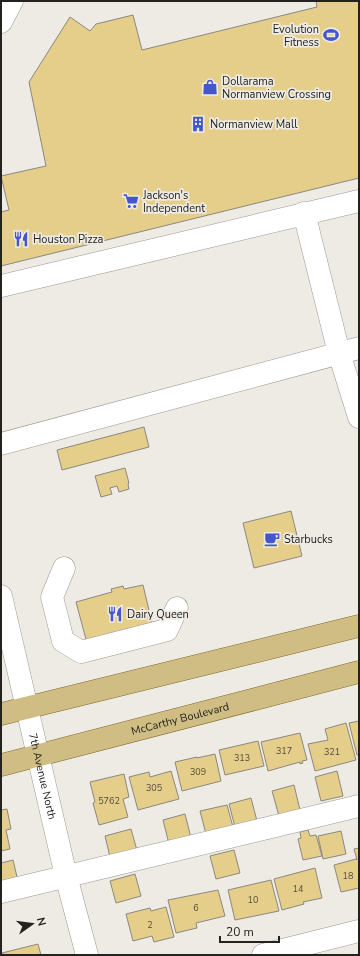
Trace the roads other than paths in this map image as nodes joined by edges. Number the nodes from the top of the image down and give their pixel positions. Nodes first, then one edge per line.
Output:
1 (12, 1) edge
2 (1, 22) edge
3 (359, 201) edge
4 (304, 213) junction
5 (1, 286) edge
6 (349, 351) edge
7 (359, 417) edge
8 (1, 444) edge
9 (64, 568) dead end
10 (1, 596) edge
11 (177, 608) dead end
12 (359, 626) edge
13 (359, 672) edge
14 (27, 707) junction
15 (1, 714) edge
16 (38, 755) junction
17 (1, 764) edge
18 (359, 806) edge
19 (66, 876) junction
20 (1, 892) edge
21 (359, 931) edge
22 (87, 955) edge
23 (263, 955) edge

1 - 2 street
3 - 4 street
4 - 5 street
4 - 6 street
6 - 7 street
6 - 8 street
9 - 11 street
10 - 14 street, 7th Avenue North
12 - 14 main road
13 - 16 main road, McCarthy Boulevard
14 - 15 main road
14 - 16 street, 7th Avenue North
16 - 17 main road, McCarthy Boulevard
16 - 19 street, 7th Avenue North
18 - 19 street
19 - 20 street
19 - 22 street, 7th Avenue North
21 - 23 street

